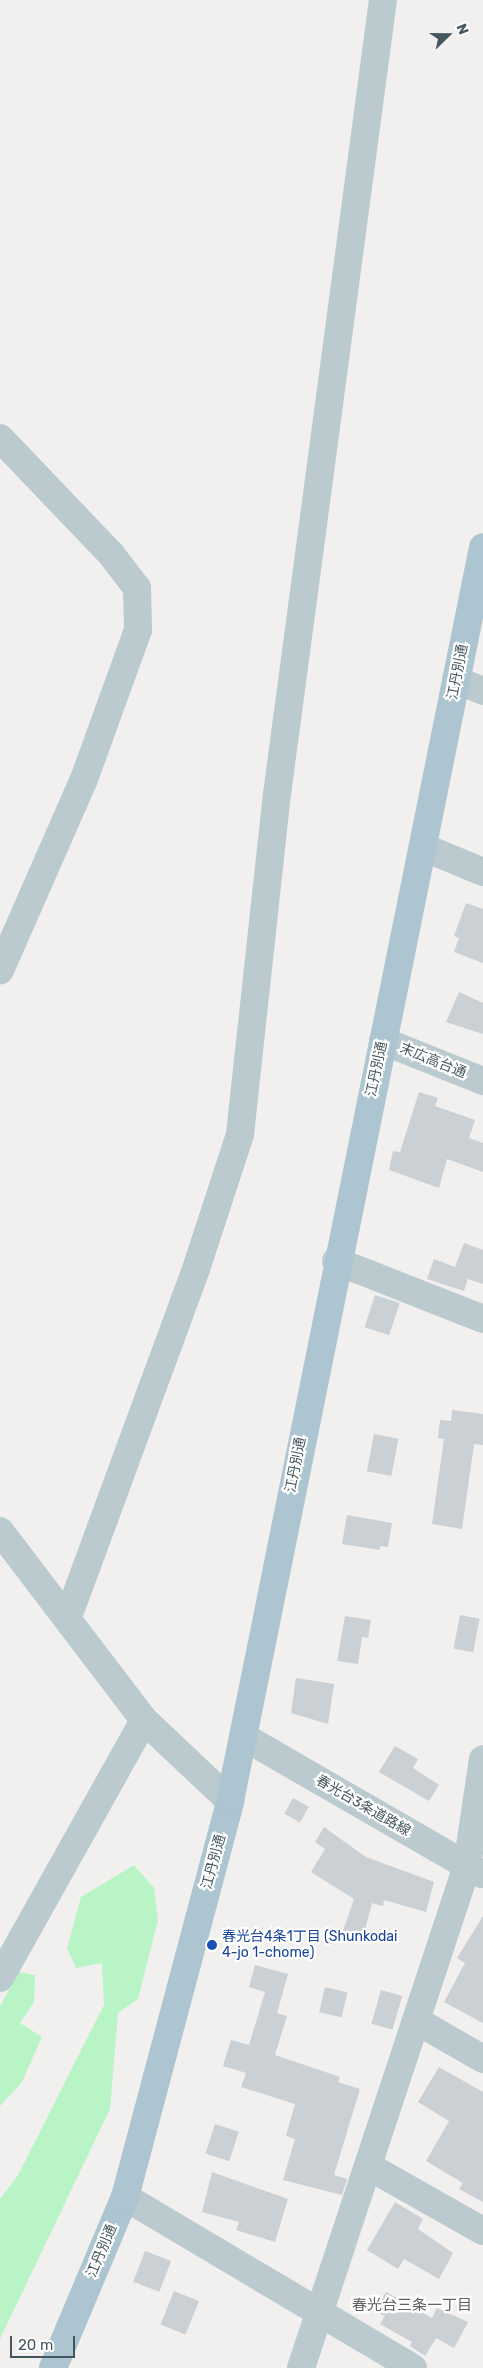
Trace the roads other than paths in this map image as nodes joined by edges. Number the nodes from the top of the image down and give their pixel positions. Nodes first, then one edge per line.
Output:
1 (383, 0) edge
2 (0, 438) edge
3 (483, 547) edge
4 (456, 680) junction
5 (483, 691) edge
6 (423, 847) junction
7 (483, 872) edge
8 (0, 970) edge
9 (383, 1042) junction
10 (483, 1081) edge
11 (336, 1261) junction
12 (483, 1319) edge
13 (0, 1531) edge
14 (68, 1617) junction
15 (144, 1720) junction
16 (244, 1737) junction
17 (483, 1759) edge
18 (230, 1801) junction
19 (475, 1871) edge
20 (0, 1978) edge
21 (417, 2021) junction
22 (483, 2059) edge
23 (368, 2166) junction
24 (125, 2197) junction
25 (483, 2231) edge
26 (320, 2316) junction
27 (53, 2368) edge
28 (301, 2368) edge
29 (413, 2368) edge

1 - 14 street
2 - 8 street
3 - 4 main road, 江丹別通
4 - 5 street
4 - 6 main road, 江丹別通
6 - 7 street
6 - 9 main road, 江丹別通
9 - 10 street, 末広高台通
9 - 11 main road, 江丹別通
11 - 12 street
11 - 16 main road, 江丹別通
13 - 14 street
14 - 15 street
15 - 18 street
15 - 20 street
16 - 18 main road, 江丹別通
16 - 19 street, 春光台3条道路線
17 - 19 street
18 - 24 main road, 江丹別通
19 - 21 street
21 - 22 street
21 - 23 street
23 - 25 street
23 - 26 street
24 - 26 street
24 - 27 main road, 江丹別通
26 - 28 street
26 - 29 street

